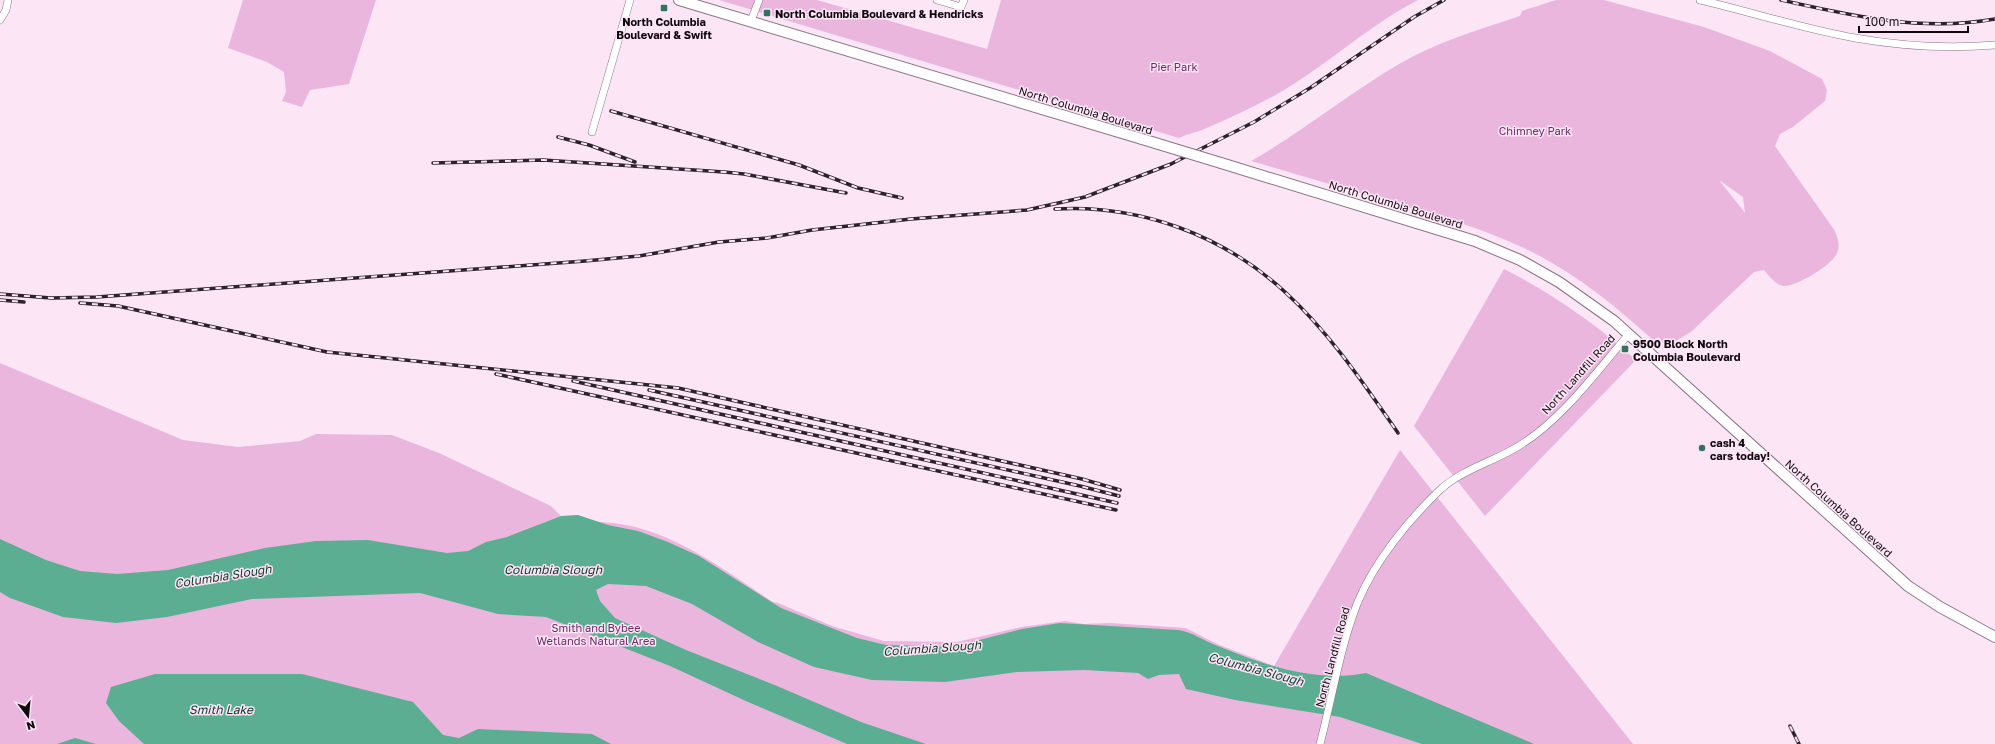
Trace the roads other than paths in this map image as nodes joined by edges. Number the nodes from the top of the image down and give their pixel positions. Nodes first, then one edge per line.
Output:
1 (8, 0) edge
2 (630, 0) edge
3 (679, 0) edge
4 (759, 0) edge
5 (937, 0) edge
6 (964, 0) edge
7 (1700, 0) edge
8 (0, 20) edge
9 (751, 21) junction
10 (1995, 46) edge
11 (592, 132) dead end
12 (1629, 334) junction
13 (1995, 637) edge
14 (1320, 744) edge

1 - 8 street
2 - 11 street
3 - 9 main road, North Columbia Boulevard
4 - 9 street
5 - 6 street
7 - 10 street
9 - 12 main road, North Columbia Boulevard, bridge
12 - 13 main road, North Columbia Boulevard
12 - 14 street, North Landfill Road

